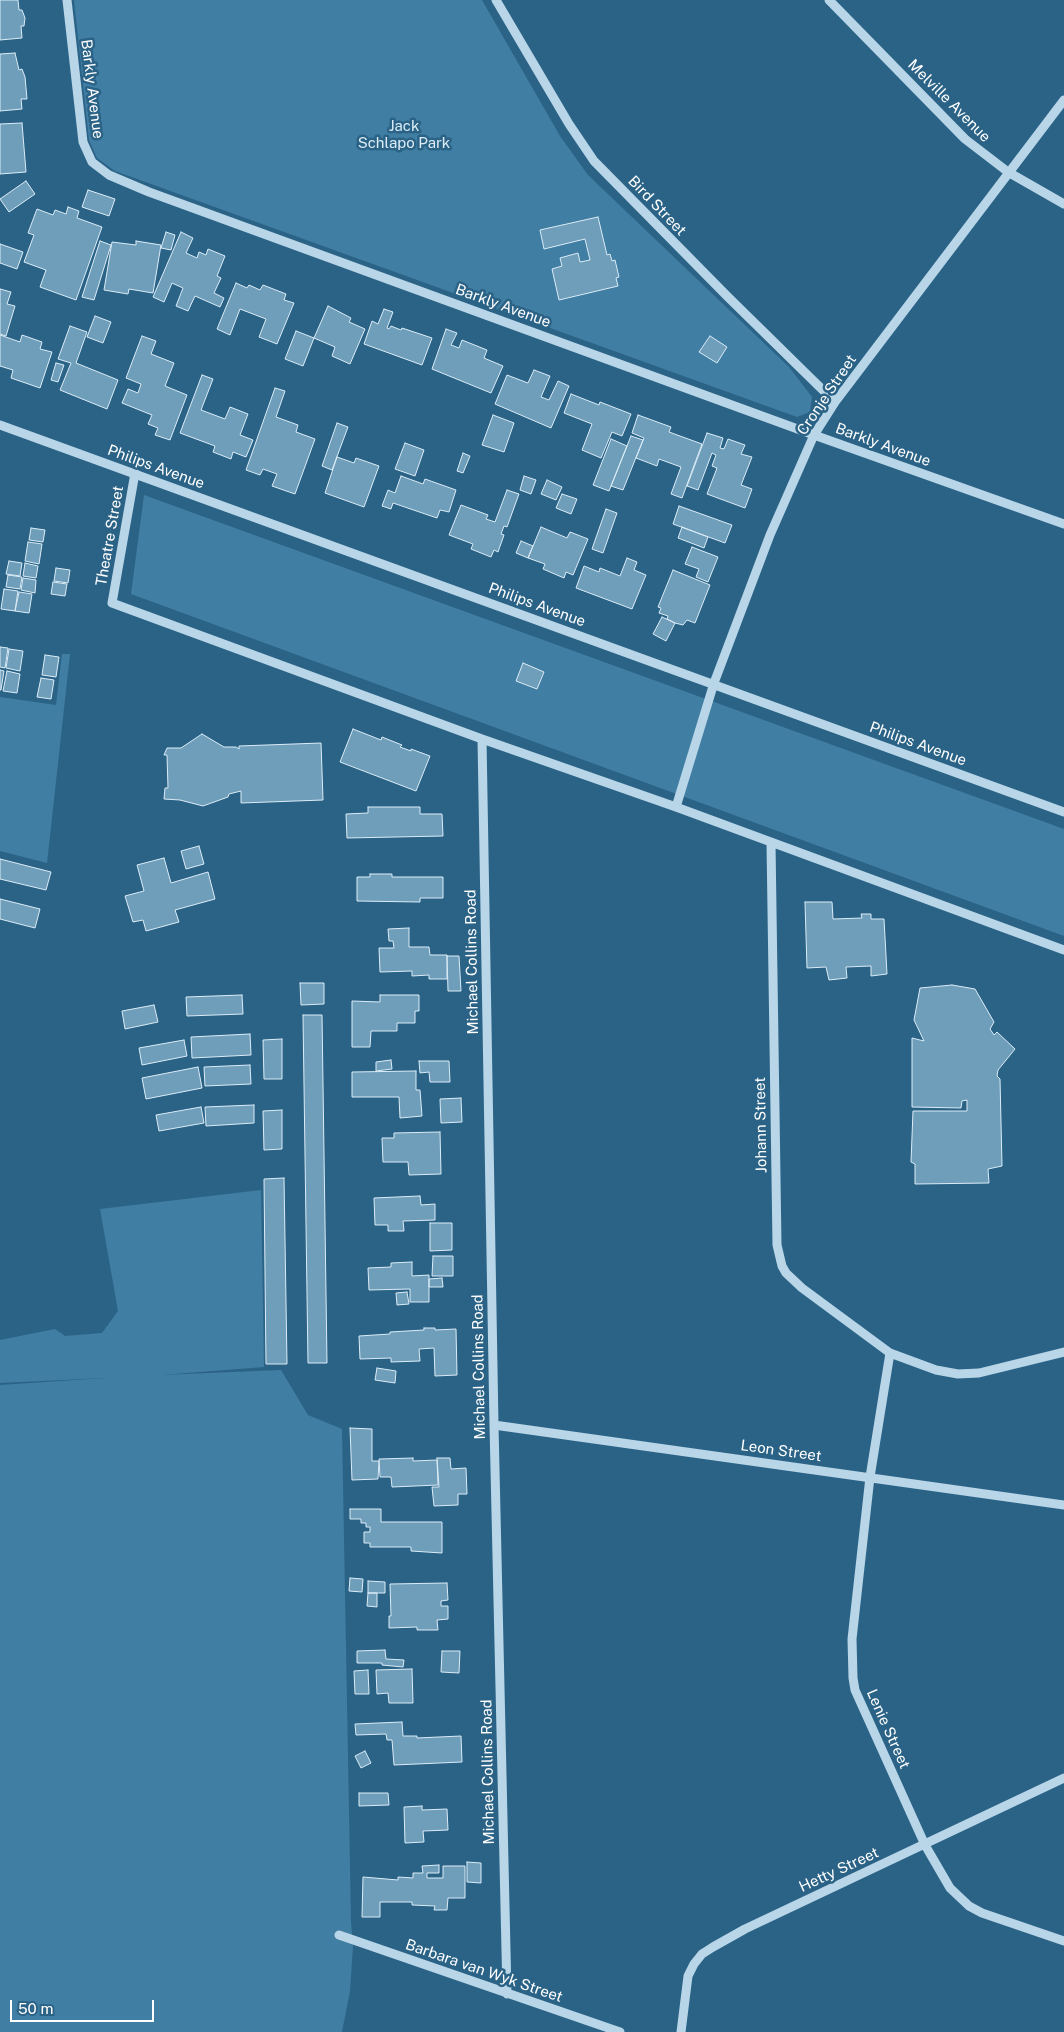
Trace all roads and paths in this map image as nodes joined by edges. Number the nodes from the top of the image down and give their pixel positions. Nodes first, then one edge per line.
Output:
1 (67, 0) edge
2 (496, 0) edge
3 (829, 0) edge
4 (1064, 100) edge
5 (1008, 172) junction
6 (1064, 204) edge
7 (835, 402) junction
8 (0, 425) edge
9 (814, 435) junction
10 (135, 473) junction
11 (1064, 524) edge
12 (714, 683) junction
13 (482, 739) junction
14 (676, 806) junction
15 (1064, 812) edge
16 (771, 843) junction
17 (1064, 950) edge
18 (1064, 1352) edge
19 (890, 1353) junction
20 (494, 1425) junction
21 (870, 1477) junction
22 (1064, 1505) edge
23 (1064, 1778) edge
24 (925, 1845) junction
25 (339, 1935) dead end
26 (1064, 1941) edge
27 (507, 1994) junction
28 (620, 2032) edge
29 (681, 2032) edge

1 - 9 street, Barkly Avenue
2 - 7 street, Bird Street
3 - 5 street, Melville Avenue
4 - 5 street, Cronje Street
5 - 6 street, Melville Avenue
5 - 7 street, Cronje Street
7 - 9 street, Cronje Street
8 - 10 street, Philips Avenue
9 - 11 street, Barkly Avenue
9 - 12 street, Cronje Street
10 - 12 street, Philips Avenue
10 - 13 street, Theatre Street
12 - 14 street, Cronje Street
12 - 15 street, Philips Avenue
13 - 14 street
13 - 20 street, Michael Collins Road
14 - 16 street
16 - 17 street
16 - 19 street, Johann Street
18 - 19 street, Johann Street
19 - 21 street, Lenie Street
20 - 21 street, Leon Street
20 - 27 street, Michael Collins Road
21 - 22 street, Leon Street
21 - 24 street, Lenie Street
23 - 24 street, Hetty Street
24 - 26 street, Lenie Street
24 - 29 street, Hetty Street
25 - 27 street, Barbara van Wyk Street
27 - 28 street, Barbara van Wyk Street

